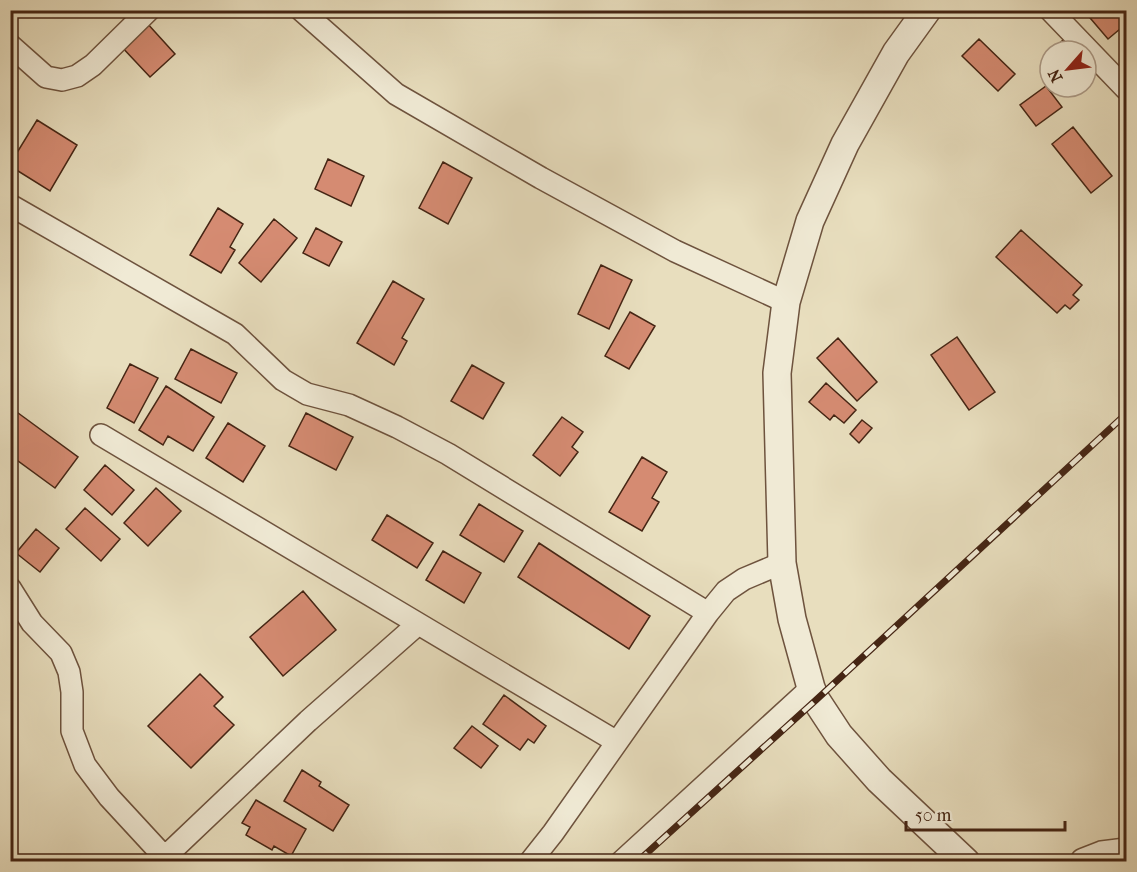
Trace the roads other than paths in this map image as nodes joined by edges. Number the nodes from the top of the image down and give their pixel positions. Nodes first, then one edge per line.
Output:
1 (149, 10) edge
2 (301, 10) edge
3 (927, 10) edge
4 (1050, 10) edge
5 (10, 45) edge
6 (1126, 89) edge
7 (10, 205) edge
8 (786, 302) junction
9 (101, 435) dead end
10 (782, 563) junction
11 (10, 588) edge
12 (708, 613) junction
13 (418, 624) junction
14 (811, 688) junction
15 (617, 742) junction
16 (1126, 852) edge
17 (167, 859) edge
18 (530, 861) edge
19 (621, 861) edge
20 (966, 861) edge
21 (1084, 861) edge

1 - 5 street
2 - 8 street
3 - 8 street
4 - 6 street
7 - 12 street
8 - 10 street
9 - 13 street
10 - 12 street
10 - 14 street
11 - 17 street
12 - 15 street
13 - 15 street
13 - 17 street
14 - 19 street
14 - 20 street
15 - 18 street
16 - 21 street

